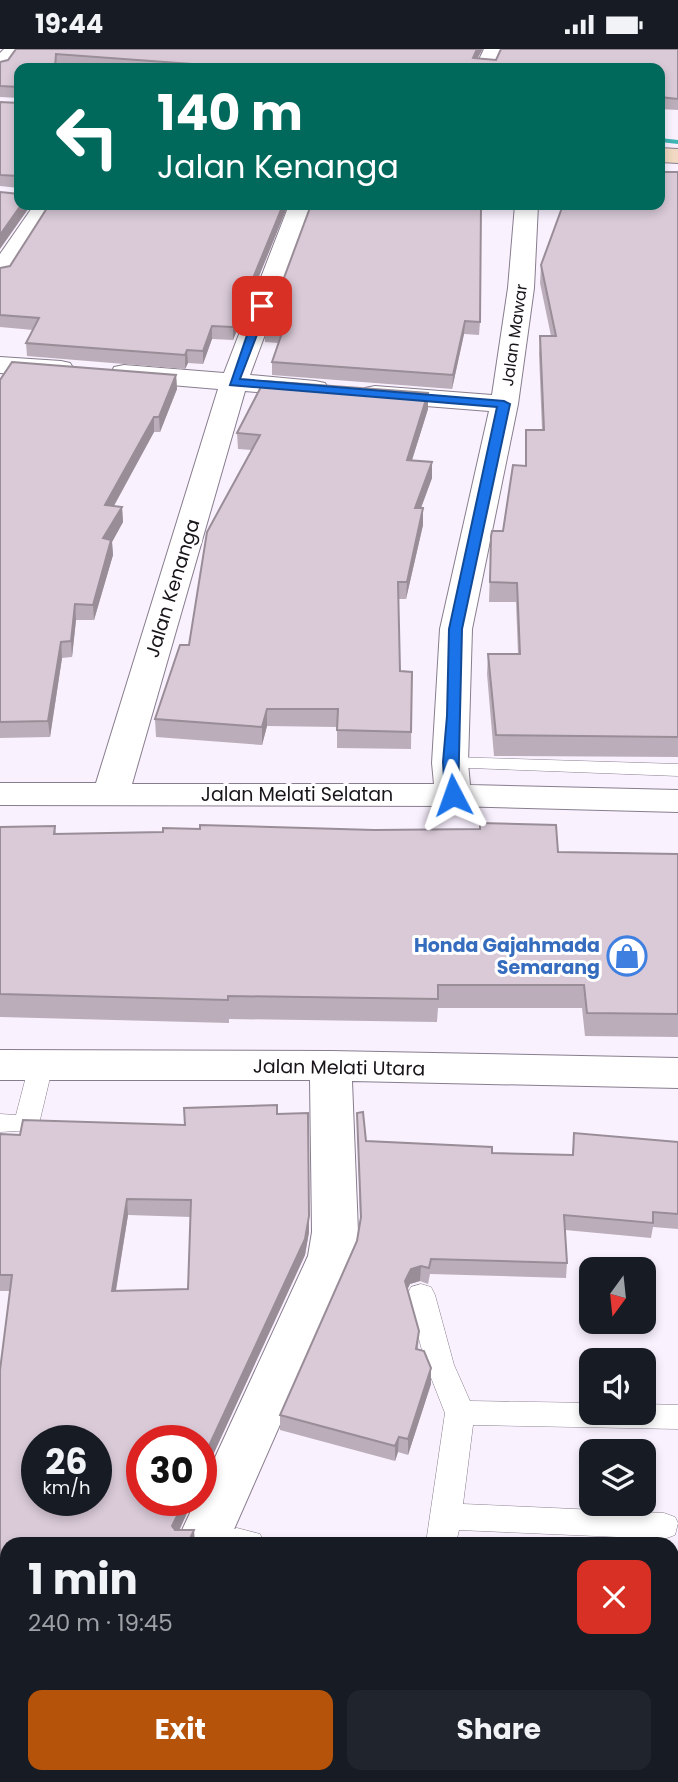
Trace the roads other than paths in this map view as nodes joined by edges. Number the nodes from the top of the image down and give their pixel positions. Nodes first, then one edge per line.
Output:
1 (15, 49) edge
2 (3, 75) edge
3 (42, 210) edge
4 (299, 210) edge
5 (527, 210) edge
6 (0, 272) edge
7 (0, 365) edge
8 (234, 382) junction
9 (504, 404) junction
10 (678, 770) edge
11 (451, 779) junction
12 (111, 793) junction
13 (0, 794) edge
14 (678, 801) edge
15 (0, 1065) edge
16 (41, 1065) junction
17 (331, 1066) junction
18 (678, 1073) edge
19 (0, 1123) edge
20 (421, 1295) dead end
21 (460, 1413) junction
22 (678, 1417) edge
23 (444, 1530) edge
24 (669, 1532) edge
25 (231, 1537) edge

1 - 2 street
3 - 6 street
4 - 8 street, Jalan Kenanga
5 - 9 street, Jalan Mawar
7 - 8 street
8 - 9 street
8 - 12 street, Jalan Kenanga
9 - 11 street, Jalan Mawar
10 - 11 lane
11 - 12 street, Jalan Melati Selatan
11 - 14 street, Jalan Melati Selatan
12 - 13 street, Jalan Melati Selatan
15 - 16 street, Jalan Melati Utara
16 - 17 street, Jalan Melati Utara
16 - 19 lane
17 - 18 street, Jalan Melati Utara
17 - 25 street
20 - 21 lane
21 - 22 lane
21 - 23 lane
23 - 24 lane

